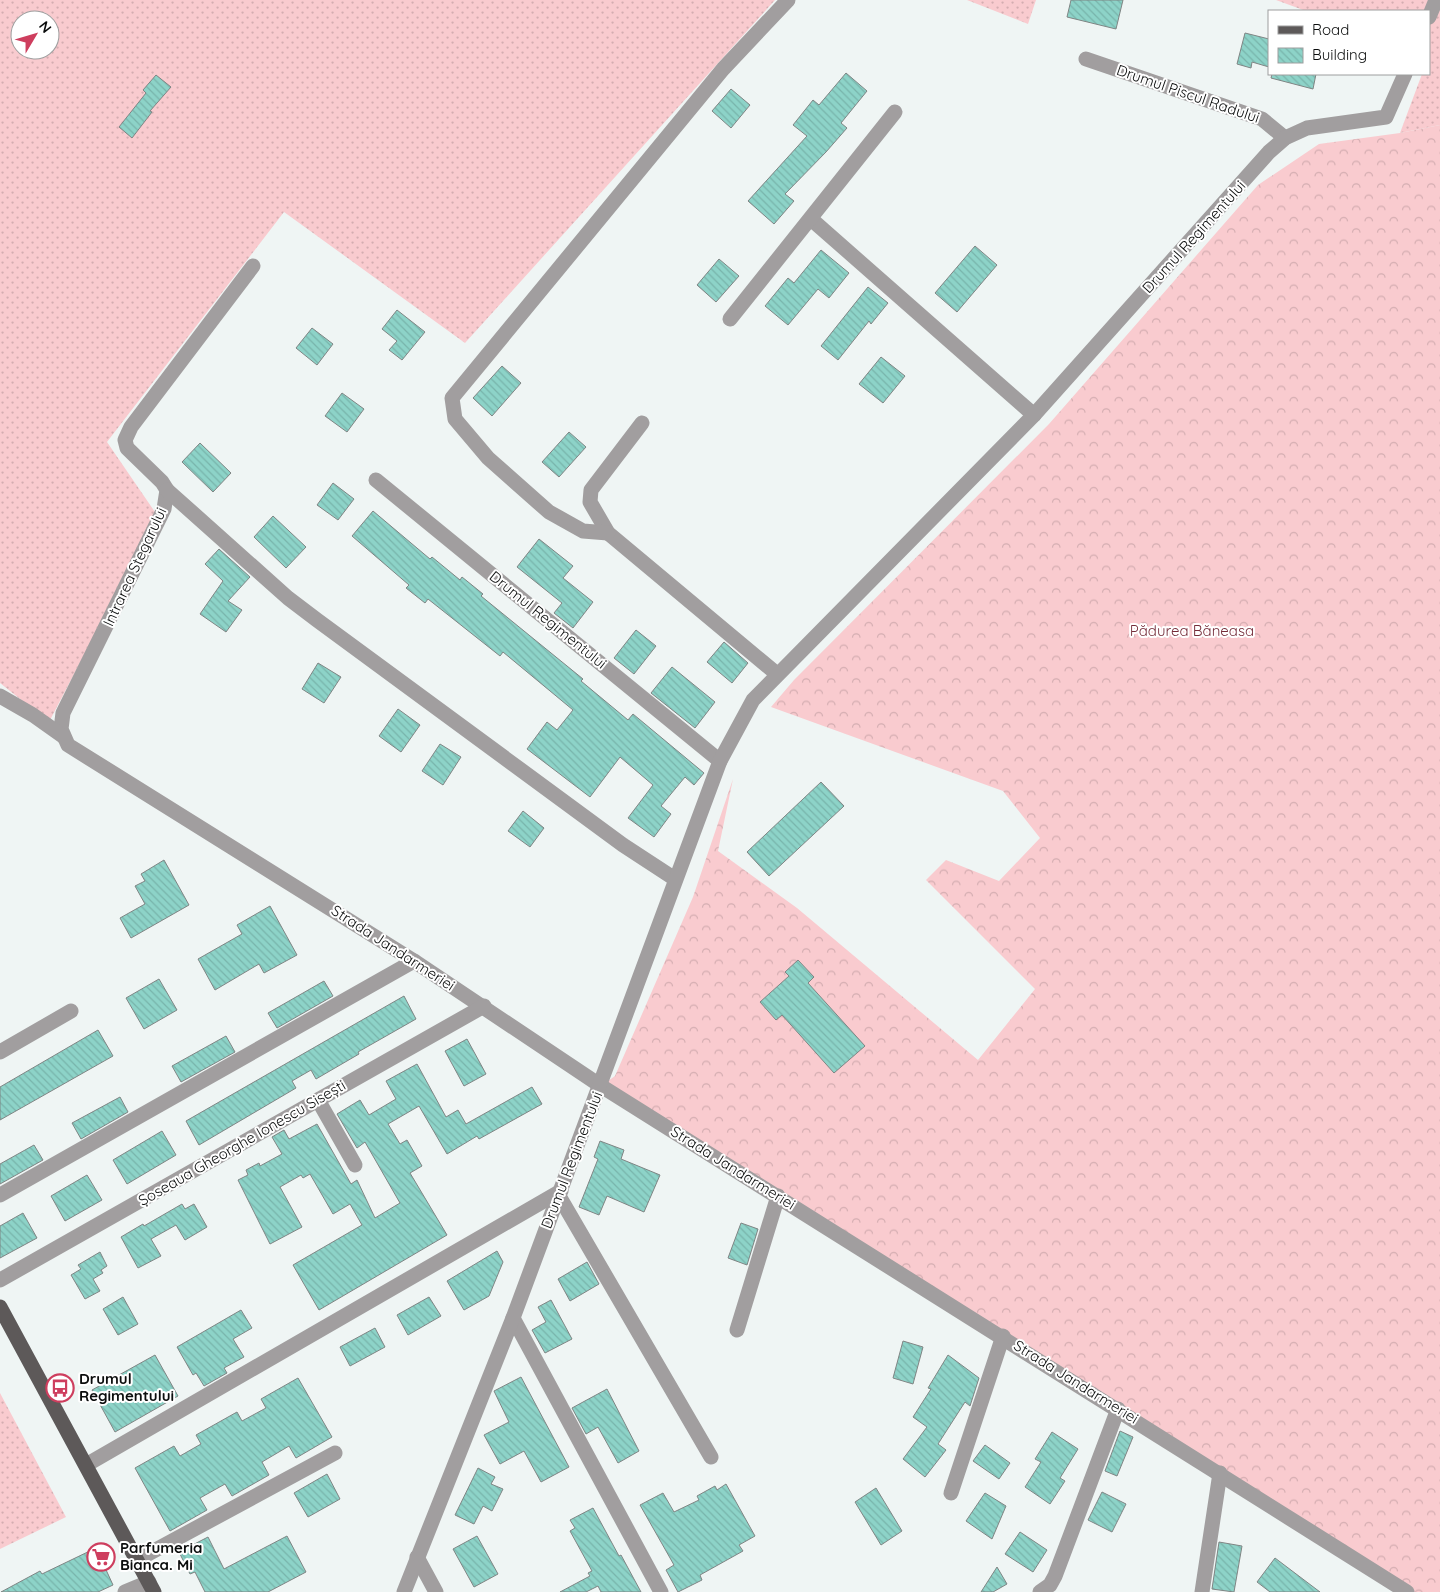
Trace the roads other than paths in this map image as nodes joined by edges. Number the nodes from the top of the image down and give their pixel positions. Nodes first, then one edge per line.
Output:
1 (788, 0) edge
2 (1436, 0) edge
3 (1430, 15) edge
4 (1086, 59) dead end
5 (1405, 75) edge
6 (895, 112) dead end
7 (1285, 138) junction
8 (811, 219) junction
9 (252, 266) dead end
10 (730, 319) dead end
11 (1034, 415) junction
12 (642, 423) dead end
13 (376, 480) dead end
14 (167, 490) junction
15 (608, 533) junction
16 (777, 674) junction
17 (0, 696) edge
18 (64, 737) junction
19 (720, 761) junction
20 (675, 880) junction
21 (414, 961) junction
22 (484, 1006) junction
23 (71, 1011) dead end
24 (0, 1052) edge
25 (601, 1086) junction
26 (318, 1100) junction
27 (355, 1165) dead end
28 (560, 1193) junction
29 (0, 1195) edge
30 (778, 1196) junction
31 (0, 1280) edge
32 (0, 1307) edge
33 (513, 1318) junction
34 (737, 1330) dead end
35 (1003, 1336) junction
36 (1118, 1409) junction
37 (335, 1453) dead end
38 (711, 1457) dead end
39 (86, 1465) junction
40 (1220, 1473) junction
41 (951, 1492) dead end
42 (417, 1557) junction
43 (137, 1560) junction
44 (152, 1587) edge
45 (1049, 1590) edge
46 (125, 1592) edge
47 (404, 1592) edge
48 (436, 1592) edge
49 (661, 1592) edge
50 (1202, 1592) edge
51 (1407, 1592) edge

1 - 15 street
2 - 3 street
4 - 7 street, Drumul Piscul Radului
5 - 7 street, Drumul Regimentului
6 - 8 street
7 - 11 street, Drumul Regimentului
8 - 10 street
8 - 11 street
9 - 14 street, Intrarea Stegarului
11 - 16 street, Drumul Regimentului
12 - 15 street
13 - 19 street, Drumul Regimentului
14 - 18 street, Intrarea Stegarului
14 - 20 street
15 - 16 street
16 - 19 street, Drumul Regimentului
17 - 18 street, Strada Jandarmeriei
18 - 21 street, Strada Jandarmeriei
19 - 20 street, Drumul Regimentului
20 - 25 street, Drumul Regimentului
21 - 22 street, Strada Jandarmeriei
21 - 29 street
22 - 25 street, Strada Jandarmeriei
22 - 26 street, Șoseaua Gheorghe Ionescu Sisești
23 - 24 street
25 - 28 street, Drumul Regimentului
25 - 30 street, Strada Jandarmeriei
26 - 27 street
26 - 31 street, Șoseaua Gheorghe Ionescu Sisești
28 - 33 street, Drumul Regimentului
28 - 38 street
28 - 39 street
30 - 34 street
30 - 35 street, Strada Jandarmeriei
32 - 39 main road
33 - 42 street, Drumul Regimentului
33 - 49 street
35 - 36 street, Strada Jandarmeriei
35 - 41 street
36 - 40 street, Strada Jandarmeriei
36 - 45 street
37 - 43 street
39 - 43 main road
40 - 50 street
40 - 51 street, Strada Jandarmeriei
42 - 47 street, Drumul Regimentului
42 - 48 street
43 - 44 main road
44 - 46 street

